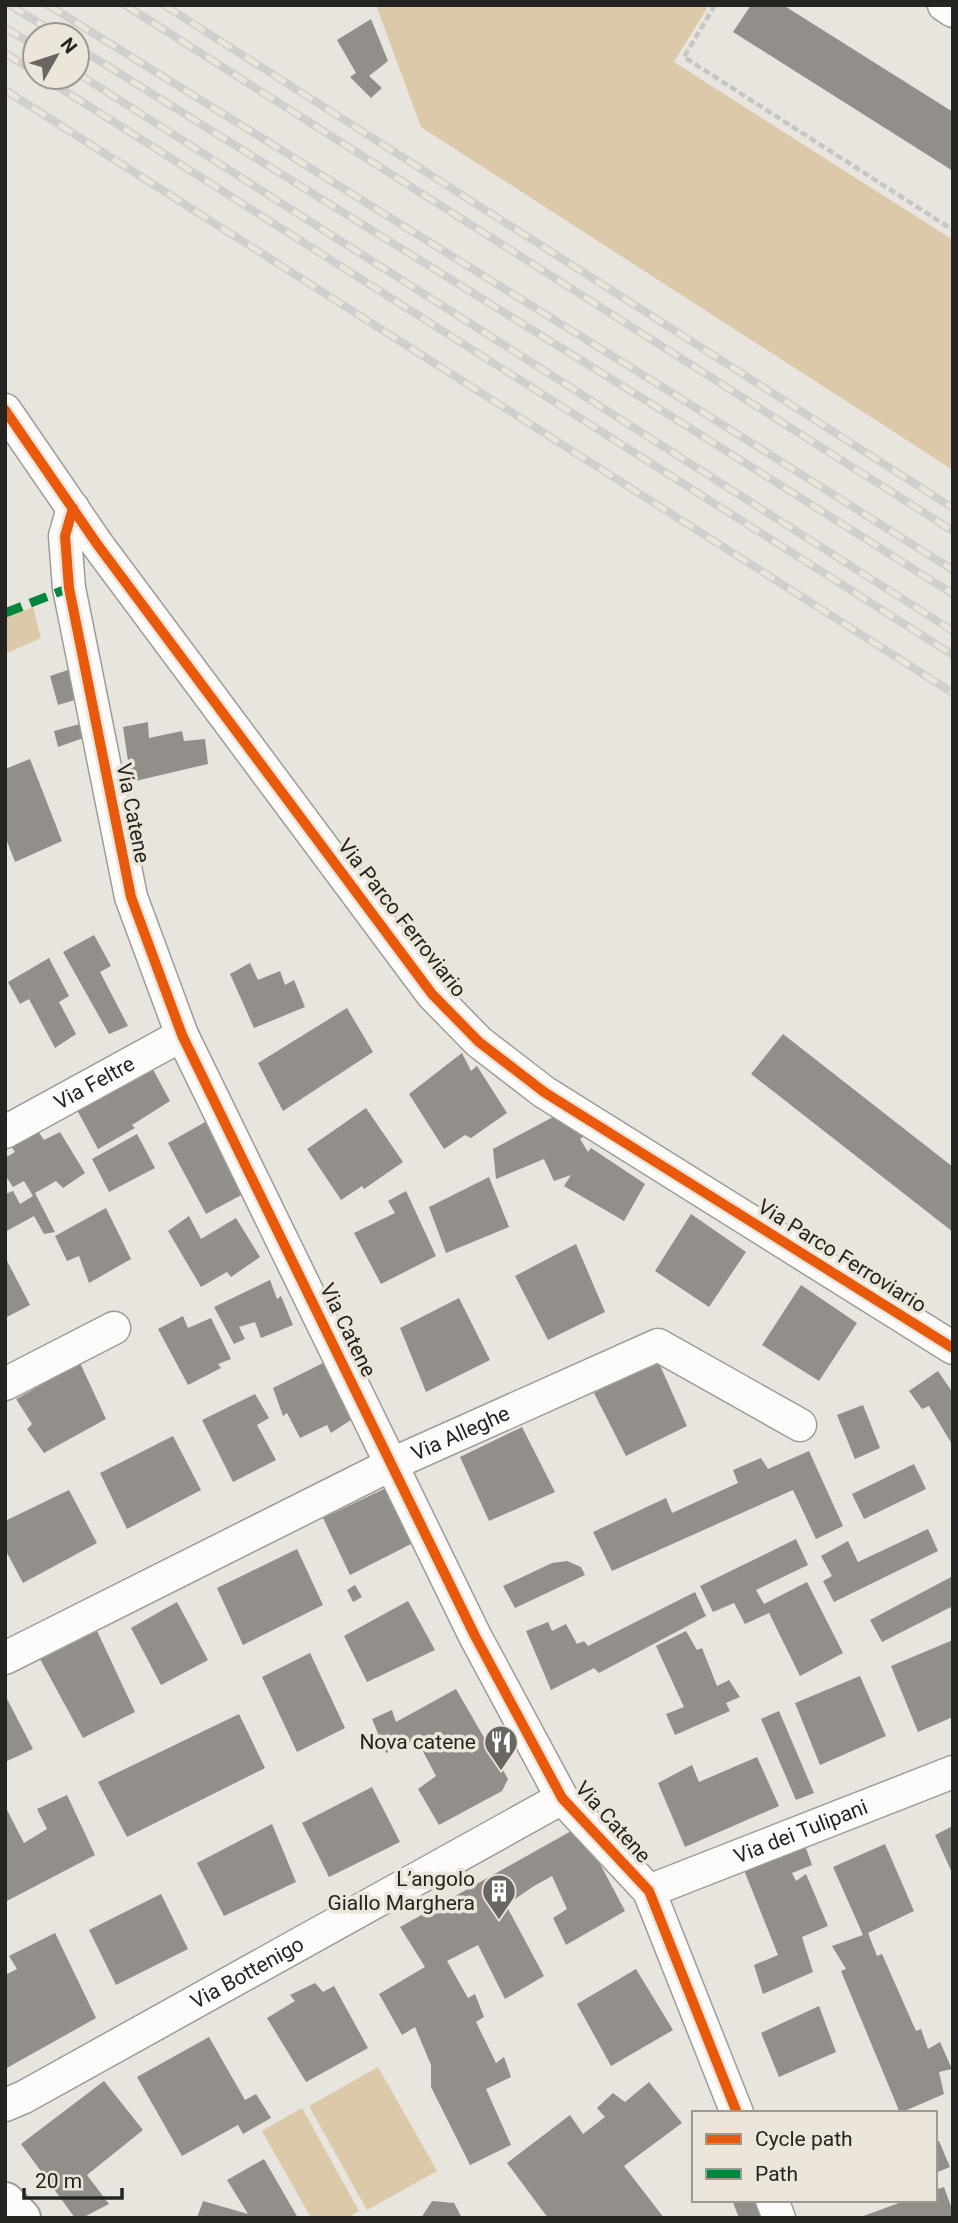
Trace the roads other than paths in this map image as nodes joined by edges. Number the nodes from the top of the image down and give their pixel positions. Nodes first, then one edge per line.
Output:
1 (944, 5) edge
2 (953, 11) edge
3 (9, 422) edge
4 (73, 508) junction
5 (182, 1035) junction
6 (5, 1132) edge
7 (114, 1328) dead end
8 (953, 1348) edge
9 (5, 1384) edge
10 (800, 1425) dead end
11 (392, 1464) junction
12 (5, 1658) edge
13 (953, 1772) edge
14 (562, 1798) junction
15 (649, 1891) junction
16 (5, 2105) edge
17 (736, 2111) edge
18 (5, 2202) edge
19 (20, 2218) edge

1 - 2 street
3 - 4 street, Via Parco Ferroviario
4 - 5 street, Via Catene
4 - 8 street, Via Parco Ferroviario
5 - 6 street, Via Feltre
5 - 11 street, Via Catene
7 - 9 street
10 - 11 street, Via Alleghe
11 - 12 street, Via Alleghe
11 - 14 street, Via Catene
13 - 15 street, Via dei Tulipani
14 - 15 street, Via Catene
14 - 16 street, Via Bottenigo
15 - 17 street, Via Catene
18 - 19 street

